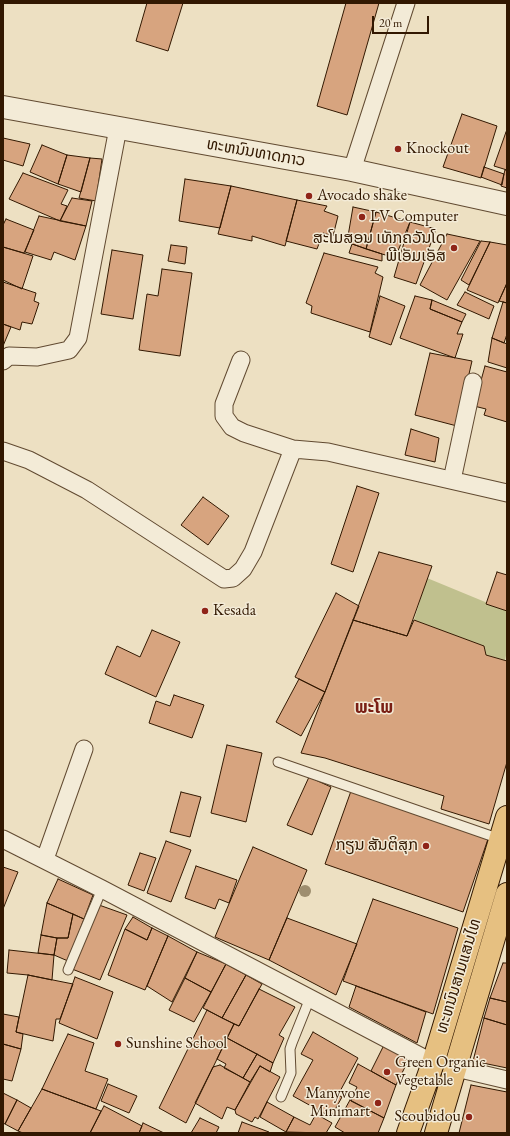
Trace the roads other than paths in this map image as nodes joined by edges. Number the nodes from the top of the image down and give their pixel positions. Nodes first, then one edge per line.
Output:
1 (406, 3) edge
2 (3, 107) edge
3 (118, 128) junction
4 (352, 170) junction
5 (507, 204) edge
6 (241, 360) dead end
7 (3, 361) edge
8 (473, 382) dead end
9 (293, 449) junction
10 (3, 451) edge
11 (452, 480) junction
12 (507, 493) edge
13 (84, 749) dead end
14 (278, 762) dead end
15 (507, 818) edge
16 (500, 839) junction
17 (3, 840) edge
18 (45, 859) junction
19 (102, 889) junction
20 (507, 894) edge
21 (68, 970) dead end
22 (310, 998) junction
23 (433, 1063) junction
24 (456, 1068) junction
25 (507, 1080) edge
26 (281, 1098) dead end
27 (408, 1133) edge
28 (436, 1133) edge

1 - 4 street
2 - 3 street, ທະຫນົນທາດກາວ
3 - 4 street, ທະຫນົນທາດກາວ
3 - 7 street
4 - 5 street, ທະຫນົນທາດກາວ
6 - 9 street
8 - 11 street
9 - 10 street
9 - 11 street
11 - 12 street
13 - 18 street
14 - 16 lane
15 - 16 main road, ທະຫນົນສາມແສນໄທ
16 - 23 main road, ທະຫນົນສາມແສນໄທ
17 - 18 street
18 - 19 street
19 - 21 lane
19 - 22 street
20 - 24 main road
22 - 23 street
22 - 26 lane
23 - 27 main road, ທະຫນົນສາມແສນໄທ
24 - 25 street
24 - 28 main road

